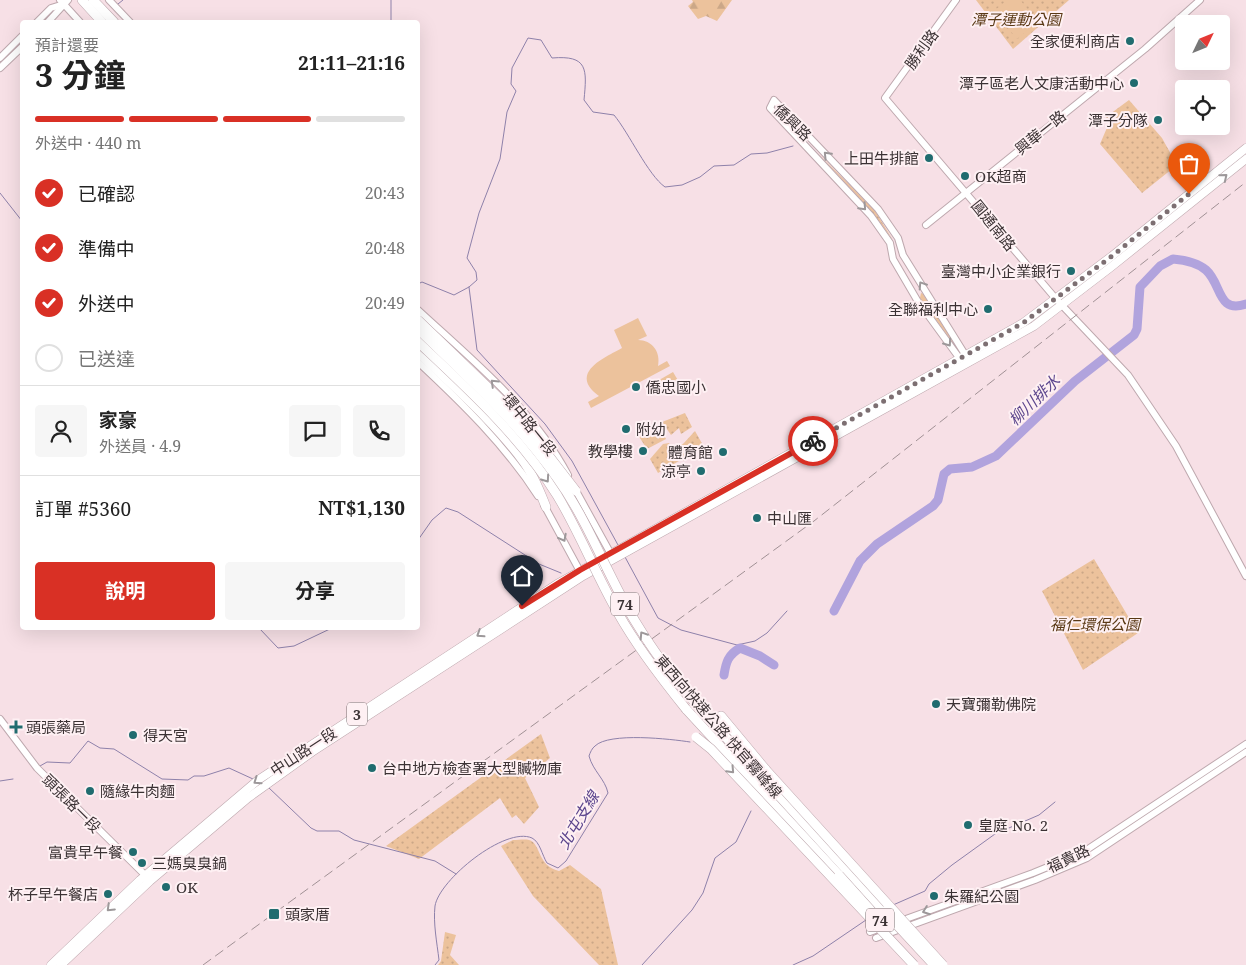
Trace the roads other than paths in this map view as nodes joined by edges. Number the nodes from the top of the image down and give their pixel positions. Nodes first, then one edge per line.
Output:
1 (82, 0) edge
2 (93, 0) edge
3 (109, 0) edge
4 (956, 0) edge
5 (1200, 0) edge
6 (64, 1) edge
7 (39, 20) edge
8 (50, 20) edge
9 (78, 20) edge
10 (100, 20) edge
11 (112, 20) edge
12 (128, 20) edge
13 (20, 38) edge
14 (20, 48) edge
15 (0, 58) edge
16 (0, 68) edge
17 (885, 98) joint
18 (1246, 148) edge
19 (1246, 159) edge
20 (967, 192) junction
21 (926, 225) dead end
22 (1059, 302) junction
23 (420, 312) edge
24 (420, 322) edge
25 (432, 323) junction
26 (420, 331) edge
27 (420, 334) edge
28 (420, 341) edge
29 (420, 345) edge
30 (420, 354) edge
31 (963, 358) junction
32 (420, 364) edge
33 (576, 491) junction
34 (546, 507) junction
35 (612, 556) junction
36 (581, 573) junction
37 (1246, 576) edge
38 (721, 716) dead end
39 (0, 719) edge
40 (696, 737) dead end
41 (1246, 744) edge
42 (1246, 752) edge
43 (148, 878) junction
44 (870, 932) dead end
45 (876, 938) dead end
46 (51, 965) edge
47 (61, 965) edge
48 (914, 965) edge
49 (921, 965) edge
50 (934, 965) edge
51 (943, 965) edge

1 - 10 highway
2 - 11 highway
3 - 12 street
4 - 17 street, 勝利路
5 - 20 street, 興華一路
6 - 7 street
6 - 8 street
6 - 9 street
13 - 15 street
14 - 16 street
17 - 20 street, 圓通南路
18 - 22 main road, 3
22 -> 19 main road, 3
20 - 21 street, 興華一路
20 - 22 street, 圓通南路
22 - 31 main road, 3
22 - 35 main road, 3
22 - 37 street, 圓通南路
23 - 25 street, 環中路一段
24 - 33 highway, bridge
25 - 27 street
25 - 28 street
33 -> 25 street, 環中路一段
50 -> 26 highway, 東西向快速公路 快官霧峰線 / 74, bridge
29 -> 49 highway, 東西向快速公路 快官霧峰線 / 74, bridge
30 - 34 highway
31 -> 31 street, 僑興路
31 - 35 main road, 3
32 - 34 street
33 - 35 street, 環中路一段
34 -> 36 street
35 - 36 main road, 3
36 - 43 main road, 中山路一段 / 3
38 - 51 highway, bridge
39 - 43 street, 頭張路一段
40 -> 48 highway, 74, bridge
41 -> 44 street, 福貴路
42 - 45 street, 福貴路
43 -> 46 main road, 中山路一段 / 3
43 - 47 main road, 中山路一段 / 3

